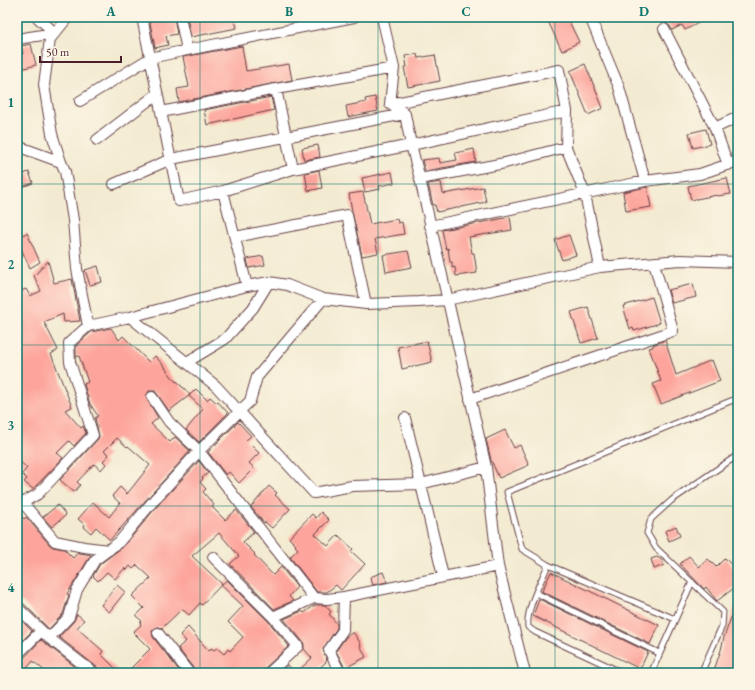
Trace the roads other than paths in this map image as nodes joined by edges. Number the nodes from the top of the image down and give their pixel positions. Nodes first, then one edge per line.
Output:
1 (37, 17) edge
2 (68, 17) edge
3 (142, 17) edge
4 (180, 17) edge
5 (301, 17) edge
6 (354, 17) edge
7 (382, 17) edge
8 (590, 17) edge
9 (304, 27) junction
10 (664, 30) dead end
11 (54, 33) junction
12 (17, 39) edge
13 (187, 50) junction
14 (150, 58) junction
15 (394, 68) junction
16 (276, 89) junction
17 (157, 94) junction
18 (80, 101) dead end
19 (390, 104) junction
20 (568, 111) junction
21 (161, 112) junction
22 (405, 114) junction
23 (738, 117) edge
24 (715, 128) junction
25 (287, 137) junction
26 (97, 140) dead end
27 (411, 145) junction
28 (17, 146) edge
29 (566, 147) junction
30 (171, 159) junction
31 (61, 162) junction
32 (733, 163) edge
33 (293, 169) junction
34 (420, 179) junction
35 (646, 180) junction
36 (114, 184) dead end
37 (223, 192) junction
38 (584, 194) junction
39 (430, 226) junction
40 (235, 237) junction
41 (738, 262) edge
42 (654, 263) junction
43 (600, 266) junction
44 (269, 282) junction
45 (247, 286) junction
46 (323, 299) junction
47 (447, 300) junction
48 (366, 304) junction
49 (130, 317) junction
50 (88, 326) junction
51 (187, 362) junction
52 (152, 397) dead end
53 (738, 398) edge
54 (470, 399) junction
55 (240, 411) junction
56 (405, 418) dead end
57 (199, 451) junction
58 (738, 455) edge
59 (486, 467) junction
60 (421, 484) junction
61 (20, 505) edge
62 (109, 550) junction
63 (213, 557) dead end
64 (548, 565) junction
65 (498, 566) junction
66 (443, 576) junction
67 (692, 582) junction
68 (536, 593) junction
69 (344, 597) junction
70 (314, 598) junction
71 (17, 607) edge
72 (273, 617) junction
73 (675, 619) junction
74 (158, 633) dead end
75 (45, 634) junction
76 (659, 653) junction
77 (17, 655) edge
78 (94, 673) edge
79 (189, 673) edge
80 (269, 673) edge
81 (340, 673) edge
82 (525, 673) edge
83 (623, 673) edge
84 (651, 673) edge
85 (701, 673) edge

1 - 11 street
2 - 11 street
3 - 14 street
4 - 13 street
5 - 9 street
6 - 9 street
7 - 15 street
8 - 35 street
9 - 13 street
10 - 24 street
11 - 12 street
11 - 31 street
13 - 14 street
14 - 17 street
14 - 18 street
15 - 16 street
15 - 19 street
16 - 21 street
16 - 25 street
17 - 21 street
17 - 26 street
19 - 20 street
19 - 22 street
20 - 27 street
20 - 29 street
21 - 30 street
22 - 25 street
22 - 27 street
23 - 24 street
24 - 32 street
25 - 30 street
25 - 33 street
27 - 33 street
27 - 34 street
28 - 31 street
29 - 34 street
29 - 38 street
30 - 36 street
30 - 37 street
31 - 50 street
32 - 35 street
33 - 37 street
34 - 39 street
35 - 38 street
37 - 40 street
38 - 39 street
38 - 43 street
39 - 47 street
40 - 45 street
40 - 48 street
41 - 42 street
42 - 43 street
42 - 54 street
43 - 47 street
44 - 45 street
44 - 46 street
44 - 51 street
45 - 49 street
46 - 48 street
46 - 55 street
47 - 48 street
47 - 54 street
49 - 50 street
49 - 51 street
50 - 61 street
51 - 55 street
52 - 57 street
53 - 64 lane
54 - 59 street
55 - 57 street
55 - 60 street
56 - 60 street
57 - 62 street
57 - 70 street
58 - 67 lane
59 - 60 street
59 - 65 street
60 - 66 street
61 - 62 street
62 - 75 street
63 - 72 street
64 - 68 lane
64 - 73 lane
65 - 66 street
65 - 82 street
66 - 69 street
67 - 73 lane
67 - 85 lane
68 - 76 lane
68 - 83 lane
69 - 70 street
69 - 81 street
70 - 72 street
71 - 75 street
72 - 80 street
73 - 76 lane
74 - 79 street
75 - 77 street
75 - 78 street
76 - 84 lane

